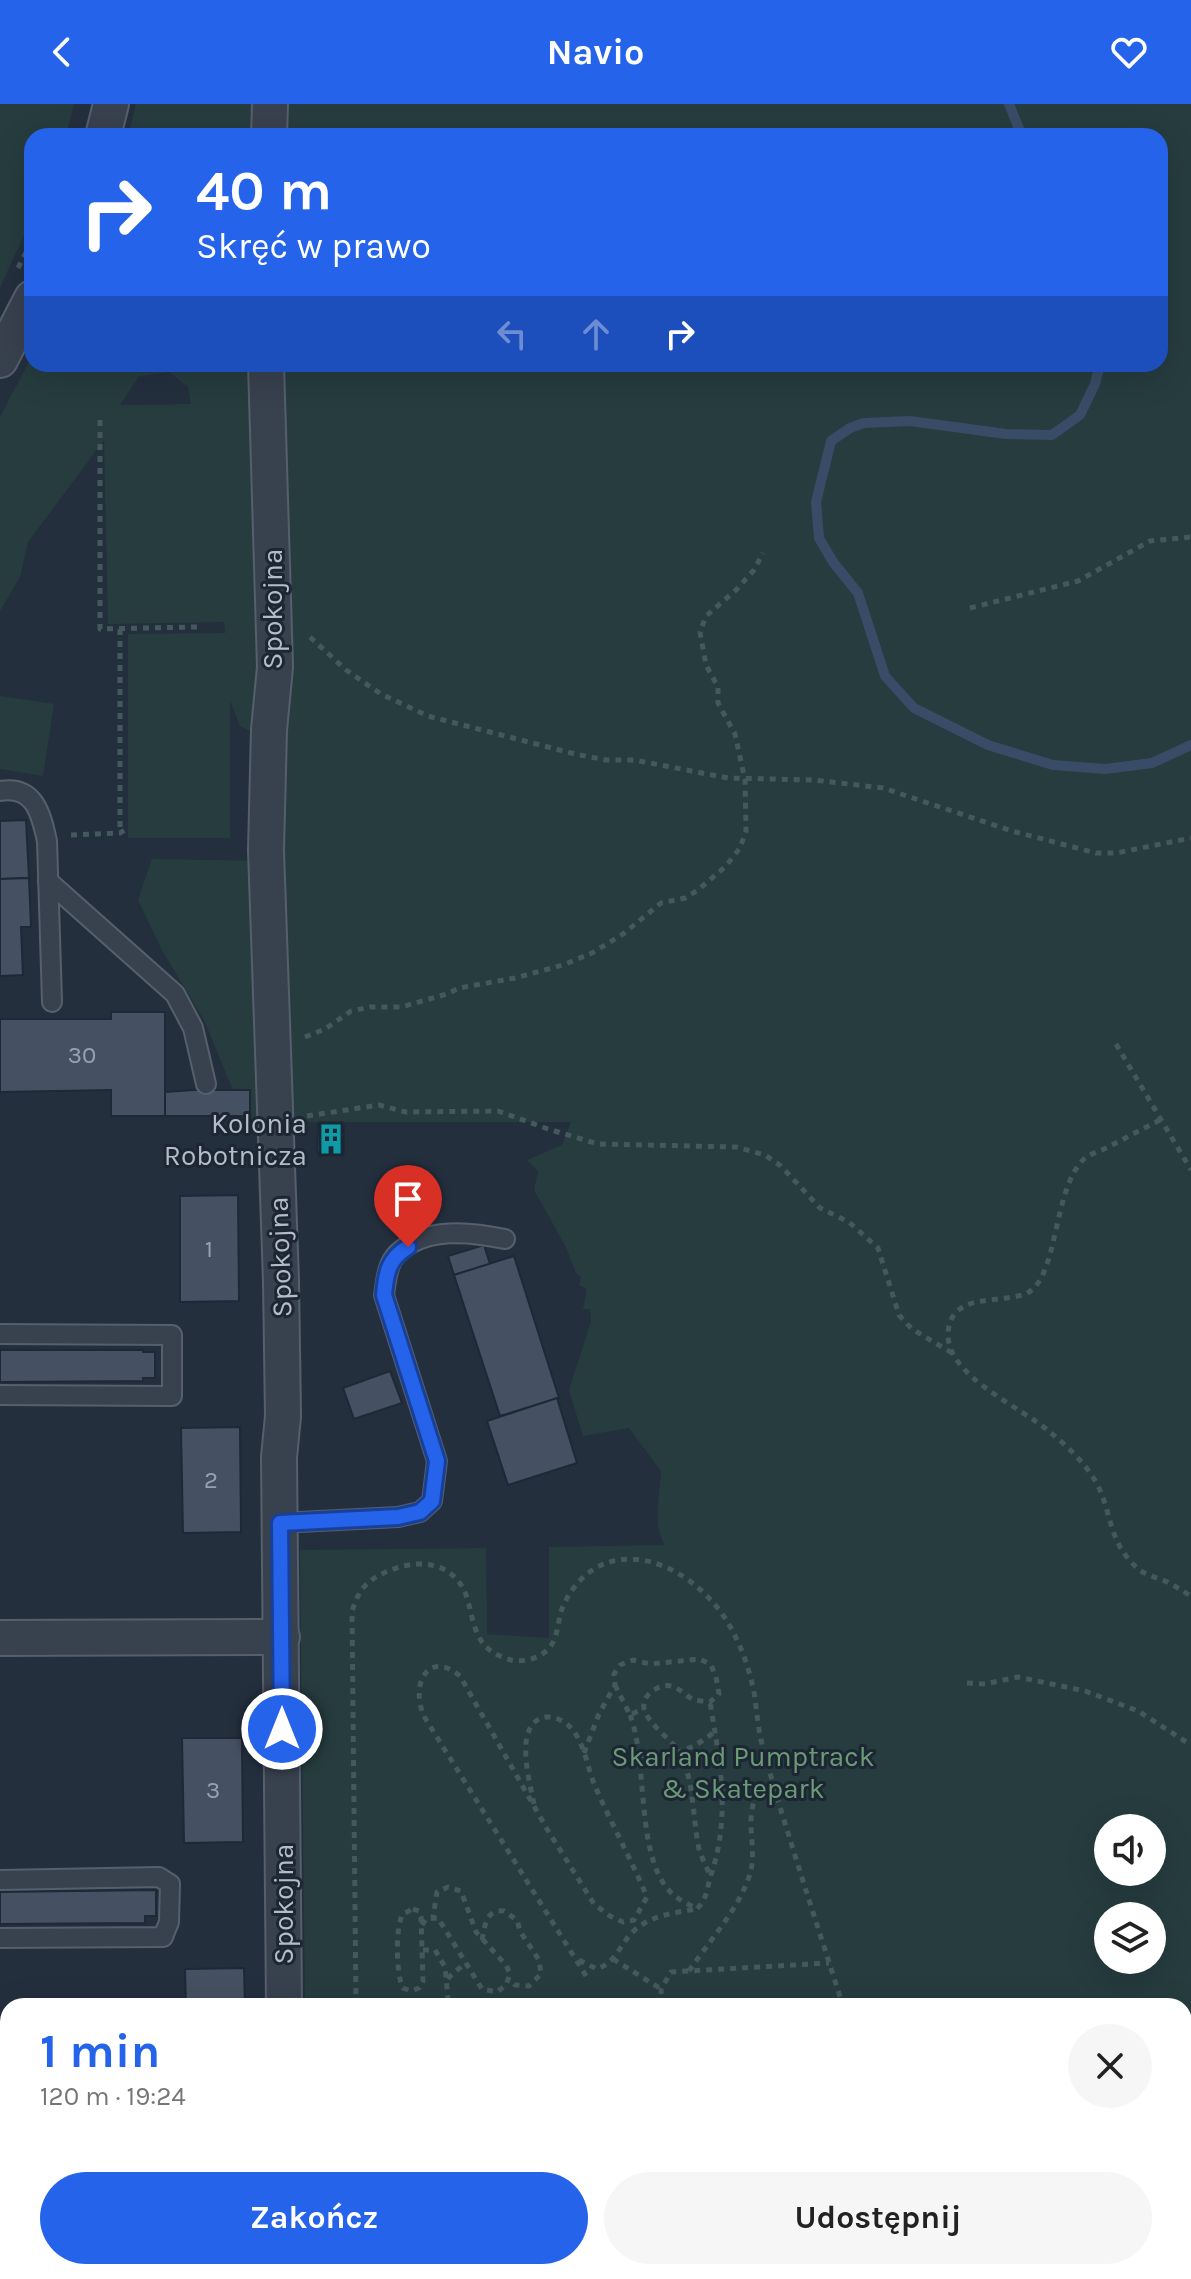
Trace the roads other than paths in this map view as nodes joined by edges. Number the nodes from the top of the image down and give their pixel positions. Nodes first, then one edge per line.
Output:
1 (111, 104) edge
2 (270, 104) edge
3 (105, 128) edge
4 (269, 128) edge
5 (24, 314) edge
6 (0, 360) edge
7 (266, 372) edge
8 (0, 791) edge
9 (48, 881) junction
10 (52, 1002) dead end
11 (206, 1084) dead end
12 (505, 1239) dead end
13 (0, 1334) edge
14 (0, 1395) edge
15 (280, 1523) junction
16 (282, 1637) junction
17 (0, 1638) edge
18 (0, 1880) edge
19 (0, 1938) edge
20 (284, 1998) edge

1 - 3 street
2 - 4 street
5 - 6 street
7 - 15 street, Spokojna
8 - 9 lane
9 - 10 lane
9 - 11 lane
12 - 15 lane
13 - 14 lane
15 - 16 street, Spokojna
16 - 17 street
16 - 20 street, Spokojna
18 - 19 lane

